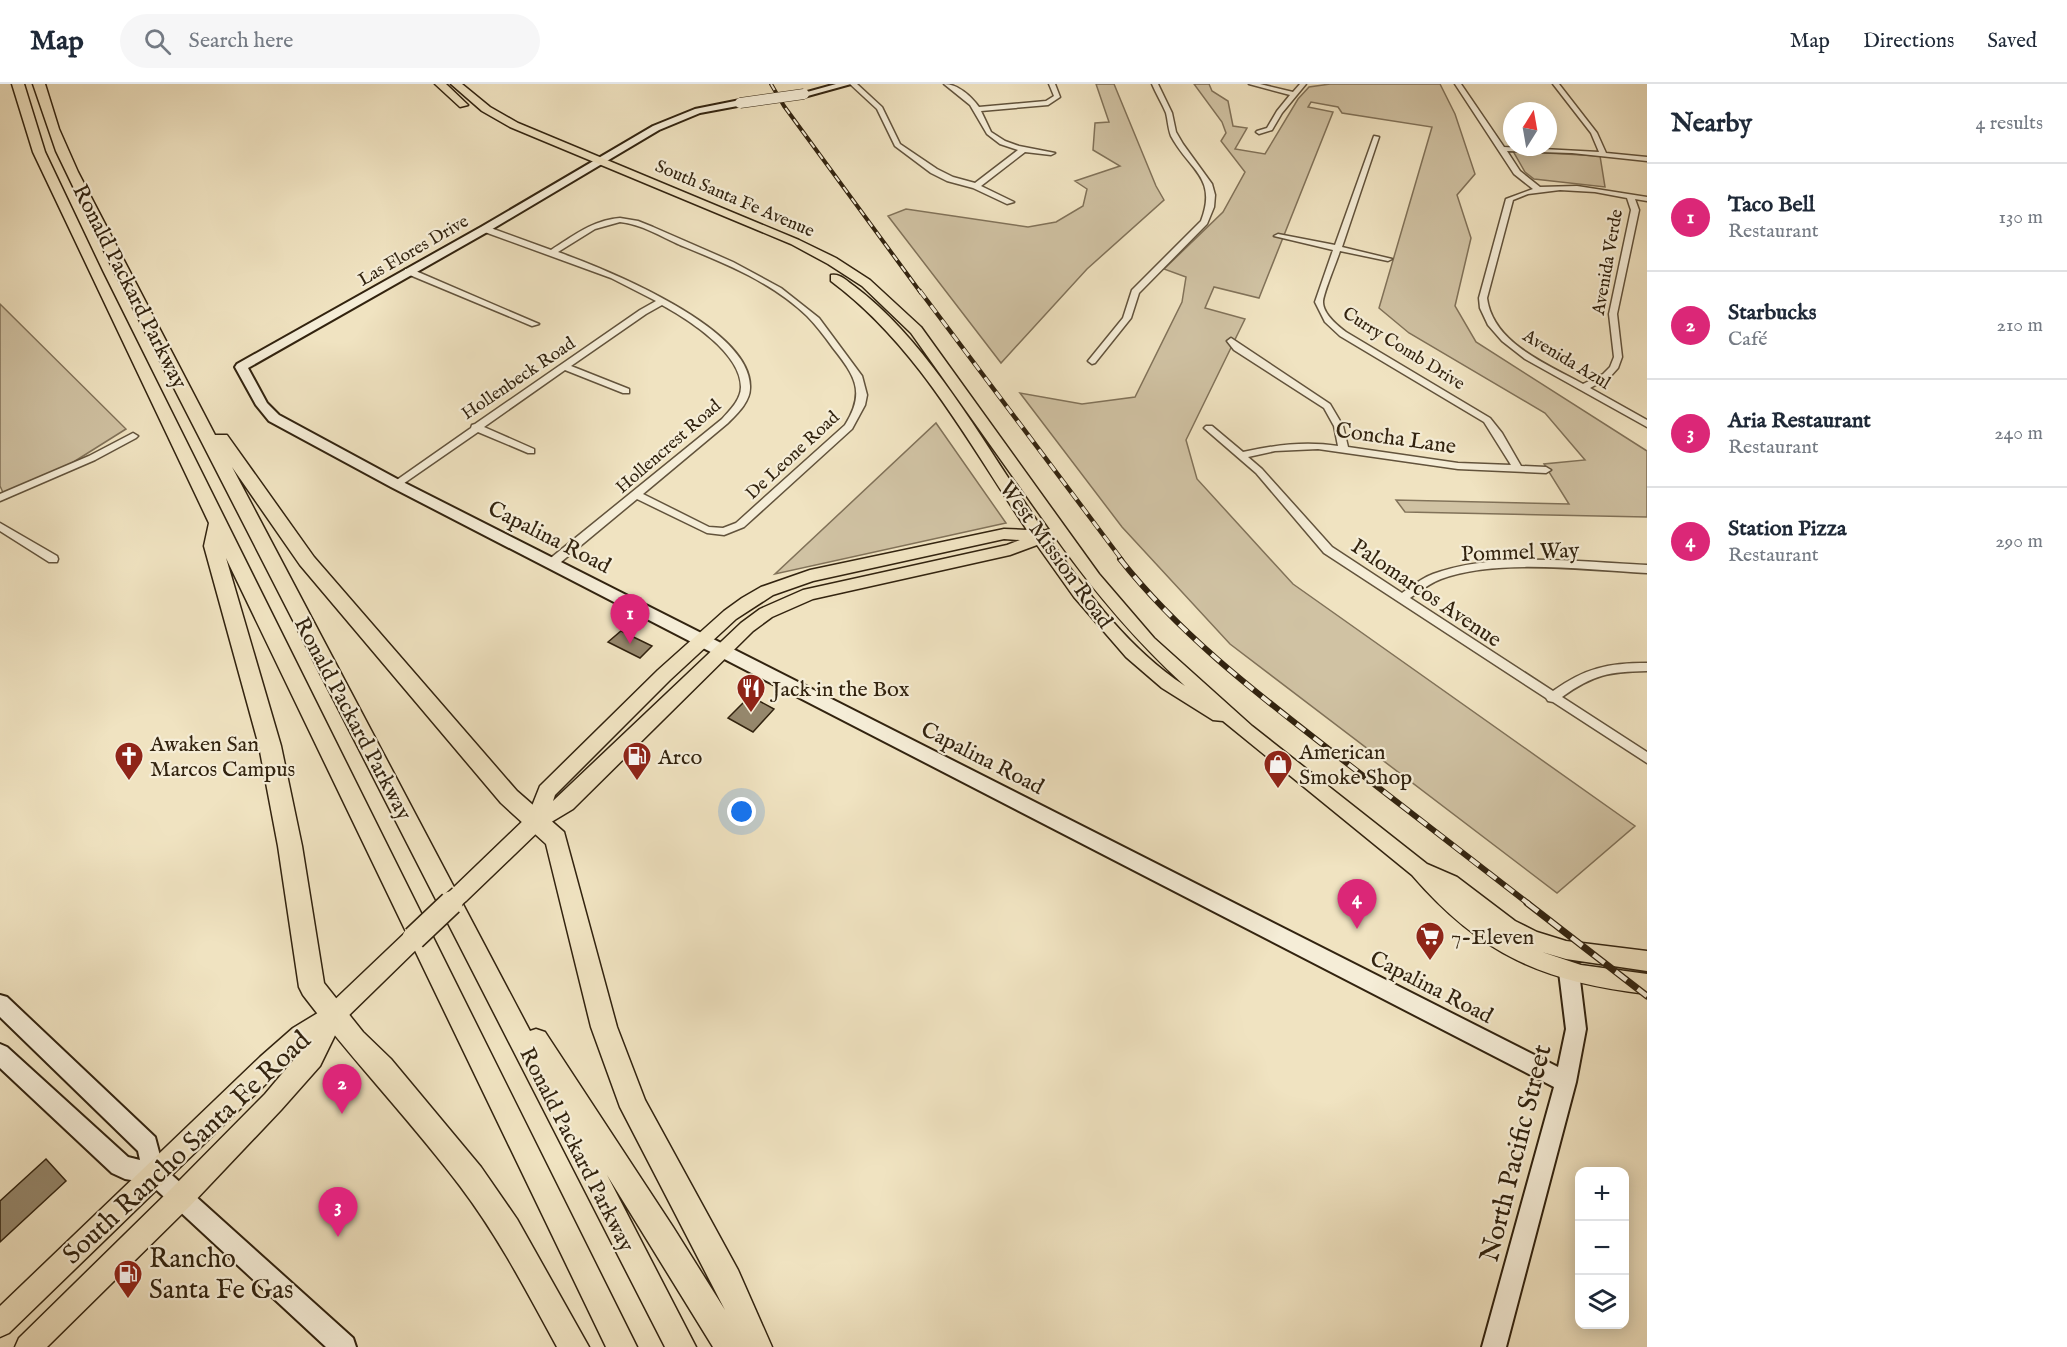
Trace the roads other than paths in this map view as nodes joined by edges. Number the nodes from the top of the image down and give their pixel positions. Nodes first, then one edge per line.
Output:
1 (18, 84) edge
2 (39, 84) edge
3 (440, 84) edge
4 (456, 84) edge
5 (847, 84) edge
6 (853, 84) edge
7 (947, 84) edge
8 (1052, 84) edge
9 (1155, 84) edge
10 (1251, 84) edge
11 (1304, 84) edge
12 (1458, 84) edge
13 (1556, 84) edge
14 (1295, 94) junction
15 (978, 110) junction
16 (1259, 132) dead end
17 (1376, 137) dead end
18 (1502, 149) junction
19 (1023, 150) junction
20 (1051, 153) dead end
21 (1603, 154) junction
22 (1647, 159) edge
23 (596, 164) junction
24 (976, 186) junction
25 (1538, 189) junction
26 (1630, 196) junction
27 (1647, 198) edge
28 (1010, 202) dead end
29 (485, 228) junction
30 (1278, 236) dead end
31 (1336, 248) junction
32 (551, 253) junction
33 (1388, 259) dead end
34 (408, 271) junction
35 (662, 302) junction
36 (535, 324) dead end
37 (1231, 341) dead end
38 (1092, 361) dead end
39 (240, 367) joint
40 (564, 367) junction
41 (181, 382) junction
42 (1583, 388) junction
43 (626, 391) dead end
44 (964, 395) joint
45 (946, 397) joint
46 (1647, 424) edge
47 (476, 427) junction
48 (1209, 428) dead end
49 (133, 436) dead end
50 (1343, 448) junction
51 (531, 451) dead end
52 (1242, 455) junction
53 (1518, 469) junction
54 (1546, 470) dead end
55 (396, 484) junction
56 (637, 495) junction
57 (0, 498) edge
58 (218, 521) junction
59 (0, 525) edge
60 (1060, 533) junction
61 (1041, 537) junction
62 (53, 559) dead end
63 (551, 564) junction
64 (1647, 568) edge
65 (1401, 599) junction
66 (702, 641) junction
67 (722, 651) junction
68 (1647, 668) edge
69 (1552, 698) junction
70 (1246, 731) junction
71 (1647, 758) edge
72 (536, 821) junction
73 (1419, 869) junction
74 (470, 940) junction
75 (1647, 961) edge
76 (1569, 972) junction
77 (1647, 984) edge
78 (0, 1004) edge
79 (334, 1015) junction
80 (0, 1054) edge
81 (1566, 1082) junction
82 (154, 1173) junction
83 (181, 1197) junction
84 (0, 1324) edge
85 (28, 1347) edge
86 (344, 1347) edge
87 (574, 1347) edge
88 (622, 1347) edge
89 (681, 1347) edge
90 (730, 1347) edge
91 (757, 1347) edge
92 (1494, 1347) edge

1 - 58 highway, Ronald Packard Parkway
2 - 41 highway, Ronald Packard Parkway
3 - 23 main road, South Santa Fe Avenue
4 - 23 main road, South Santa Fe Avenue
5 - 23 street, Las Flores Drive, bridge
6 - 24 street
7 - 15 street
8 - 15 street
9 - 38 street
10 - 14 street
11 - 14 street
12 - 18 street
13 - 21 street
14 - 16 street
15 - 19 street
17 - 31 street, Curry Comb Drive
18 - 21 street
18 - 25 street
19 - 20 street
19 - 24 street
21 - 22 street
23 - 29 street, Las Flores Drive
23 - 44 main road, South Santa Fe Avenue
23 - 45 main road, South Santa Fe Avenue
24 - 28 street
25 - 26 street
25 - 42 street, Avenida Azul
26 - 27 street
26 - 42 street, Avenida Verde
29 - 32 street, Hollencrest Road
29 - 34 street, Las Flores Drive
30 - 31 street
31 - 33 street
31 - 53 street, Curry Comb Drive
32 - 35 street, Hollencrest Road
32 - 56 street, De Leone Road
34 - 36 street
34 - 39 street, Las Flores Drive
35 - 40 street, Hollenbeck Road
35 - 56 street, Hollencrest Road
37 - 50 street
39 - 55 street, Capalina Road
40 - 43 street
40 - 47 street, Hollenbeck Road
41 - 72 highway
41 - 74 highway, Ronald Packard Parkway
42 - 46 street, Avenida Azul
44 - 60 main road, West Mission Road
45 - 61 main road, West Mission Road
47 - 51 street
47 - 55 street, Hollenbeck Road
48 - 52 street, Palomarcos Avenue
49 - 57 street
50 - 52 street, Concha Lane
50 - 53 street, Concha Lane
52 - 65 street, Palomarcos Avenue
53 - 54 street, Concha Lane
55 - 63 street, Capalina Road
56 - 63 street, Hollencrest Road
58 - 79 highway
58 - 88 highway, Ronald Packard Parkway
59 - 62 street
60 - 61 main road
60 - 70 main road, West Mission Road
61 - 66 main road
61 - 67 main road
61 - 70 main road, West Mission Road
63 - 66 street, Capalina Road
64 - 65 street, Pommel Way
65 - 69 street, Palomarcos Avenue
66 - 67 street, Capalina Road
66 - 72 main road
67 - 72 main road
67 - 81 street, Capalina Road
68 - 69 street
69 - 71 street, Palomarcos Avenue
70 - 73 main road, West Mission Road
72 - 79 main road, bridge
72 - 91 highway
73 - 75 main road, West Mission Road
73 - 76 main road, West Mission Road
74 - 89 highway, Ronald Packard Parkway
74 - 90 highway
76 - 77 main road, West Mission Road
76 - 81 street, North Pacific Street
78 - 82 street
79 - 82 main road, South Rancho Santa Fe Road
79 - 83 main road, South Rancho Santa Fe Road
79 - 87 highway
80 - 82 street
81 - 92 street, North Pacific Street
82 - 83 street
82 - 84 main road, South Rancho Santa Fe Road
83 - 85 main road, South Rancho Santa Fe Road
83 - 86 street

